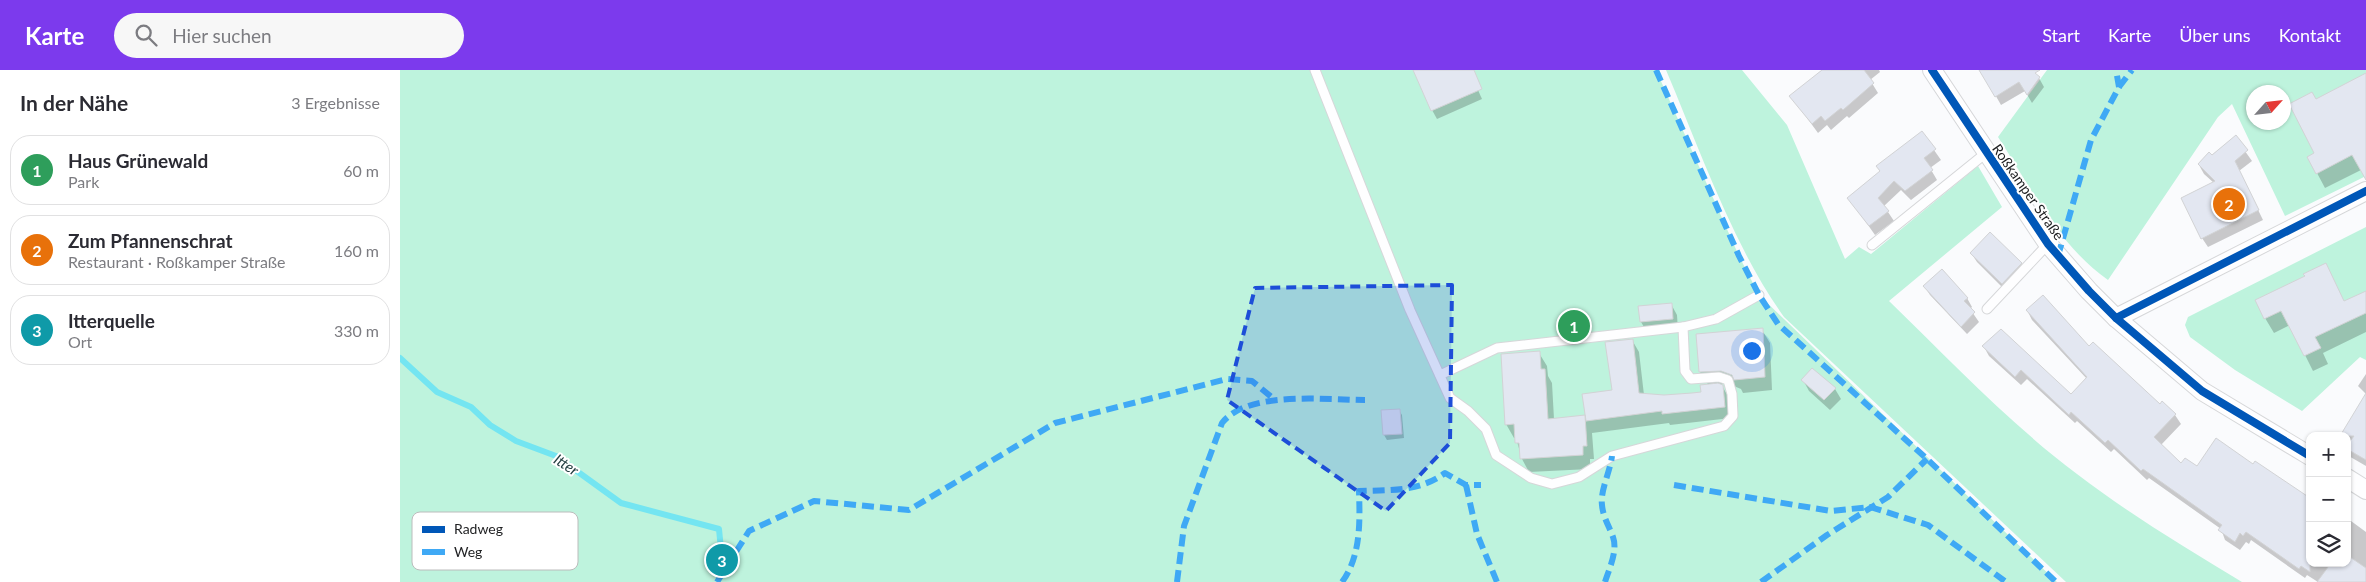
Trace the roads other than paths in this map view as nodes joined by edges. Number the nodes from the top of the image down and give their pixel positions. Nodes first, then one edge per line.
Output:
1 (1315, 70) edge
2 (1932, 70) edge
3 (1986, 153) junction
4 (2366, 191) edge
5 (2048, 244) junction
6 (1872, 245) dead end
7 (1759, 295) dead end
8 (1987, 309) dead end
9 (2116, 318) junction
10 (1682, 327) junction
11 (1440, 375) junction
12 (2306, 454) edge
13 (2351, 481) edge
14 (2366, 490) edge

1 - 11 lane
2 - 3 street, Roßkamper Straße
3 - 5 street, Roßkamper Straße
3 - 6 lane, Roßkamper Straße
4 - 9 street
5 - 8 lane
5 - 9 street, Roßkamper Straße
7 - 10 lane
9 - 12 street, Roßkamper Straße
10 - 11 lane
10 - 11 lane
13 - 14 street

